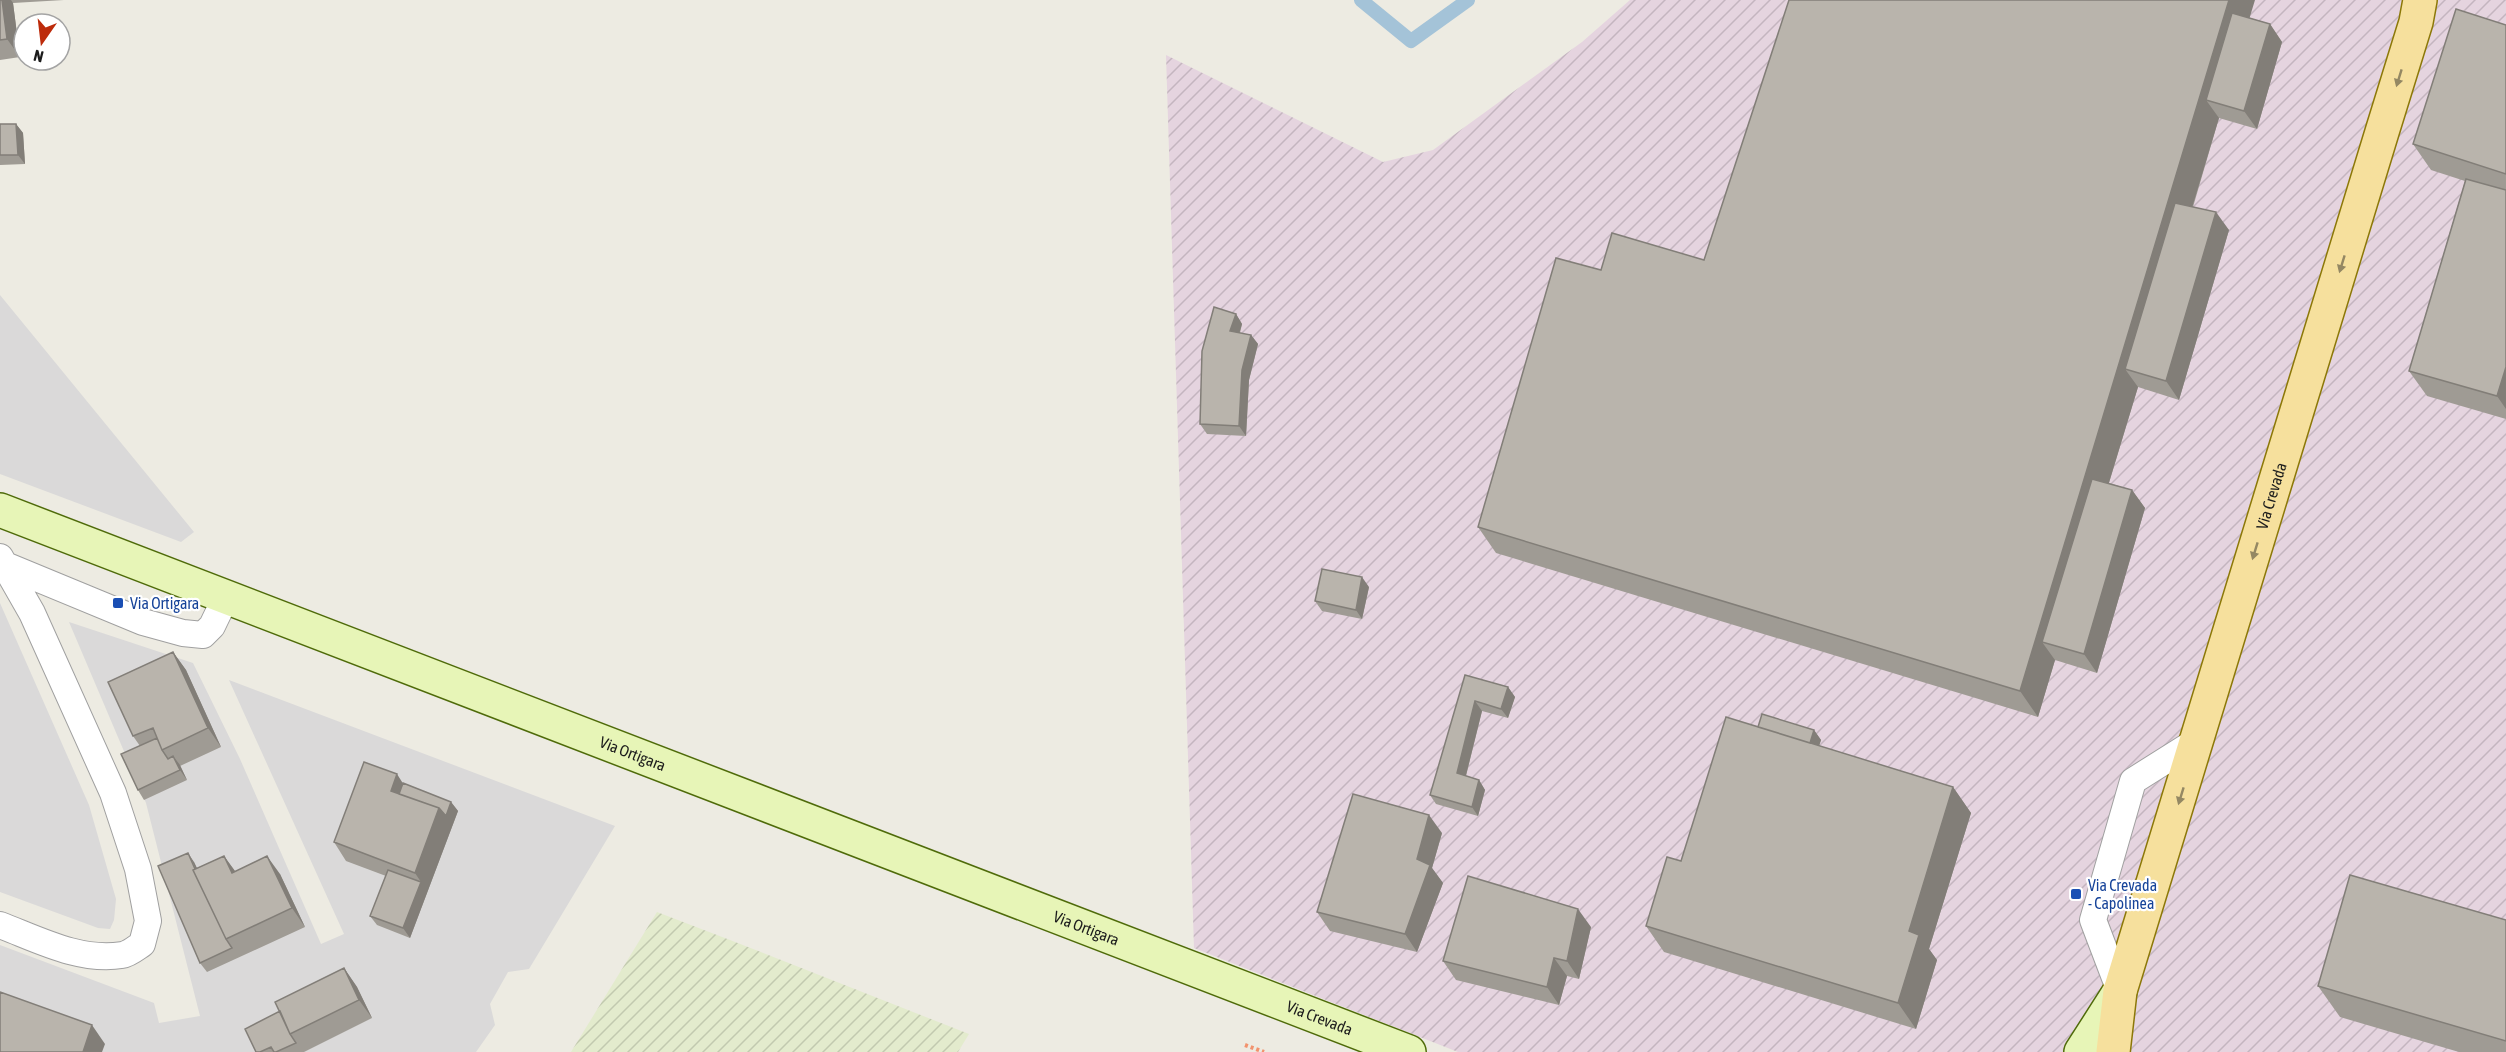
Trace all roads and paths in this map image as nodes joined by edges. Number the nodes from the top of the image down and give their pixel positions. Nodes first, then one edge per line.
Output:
1 (2420, 7) edge
2 (0, 510) edge
3 (2, 561) edge
4 (226, 597) junction
5 (2198, 740) junction
6 (0, 925) edge
7 (2120, 991) junction
8 (1264, 998) joint
9 (1245, 1045) dead end
10 (1264, 1052) edge
11 (1409, 1052) edge
12 (2081, 1052) edge
13 (2113, 1052) edge

1 -> 5 main road, Via Crevada
2 - 4 main road, Via Ortigara
3 - 4 lane
3 - 6 lane
4 - 8 main road, Via Ortigara
5 -> 7 main road, Via Crevada
5 - 7 lane
7 - 12 main road, Via Crevada
7 - 13 main road, Via Crevada
8 - 11 main road, Via Crevada
9 - 10 path

